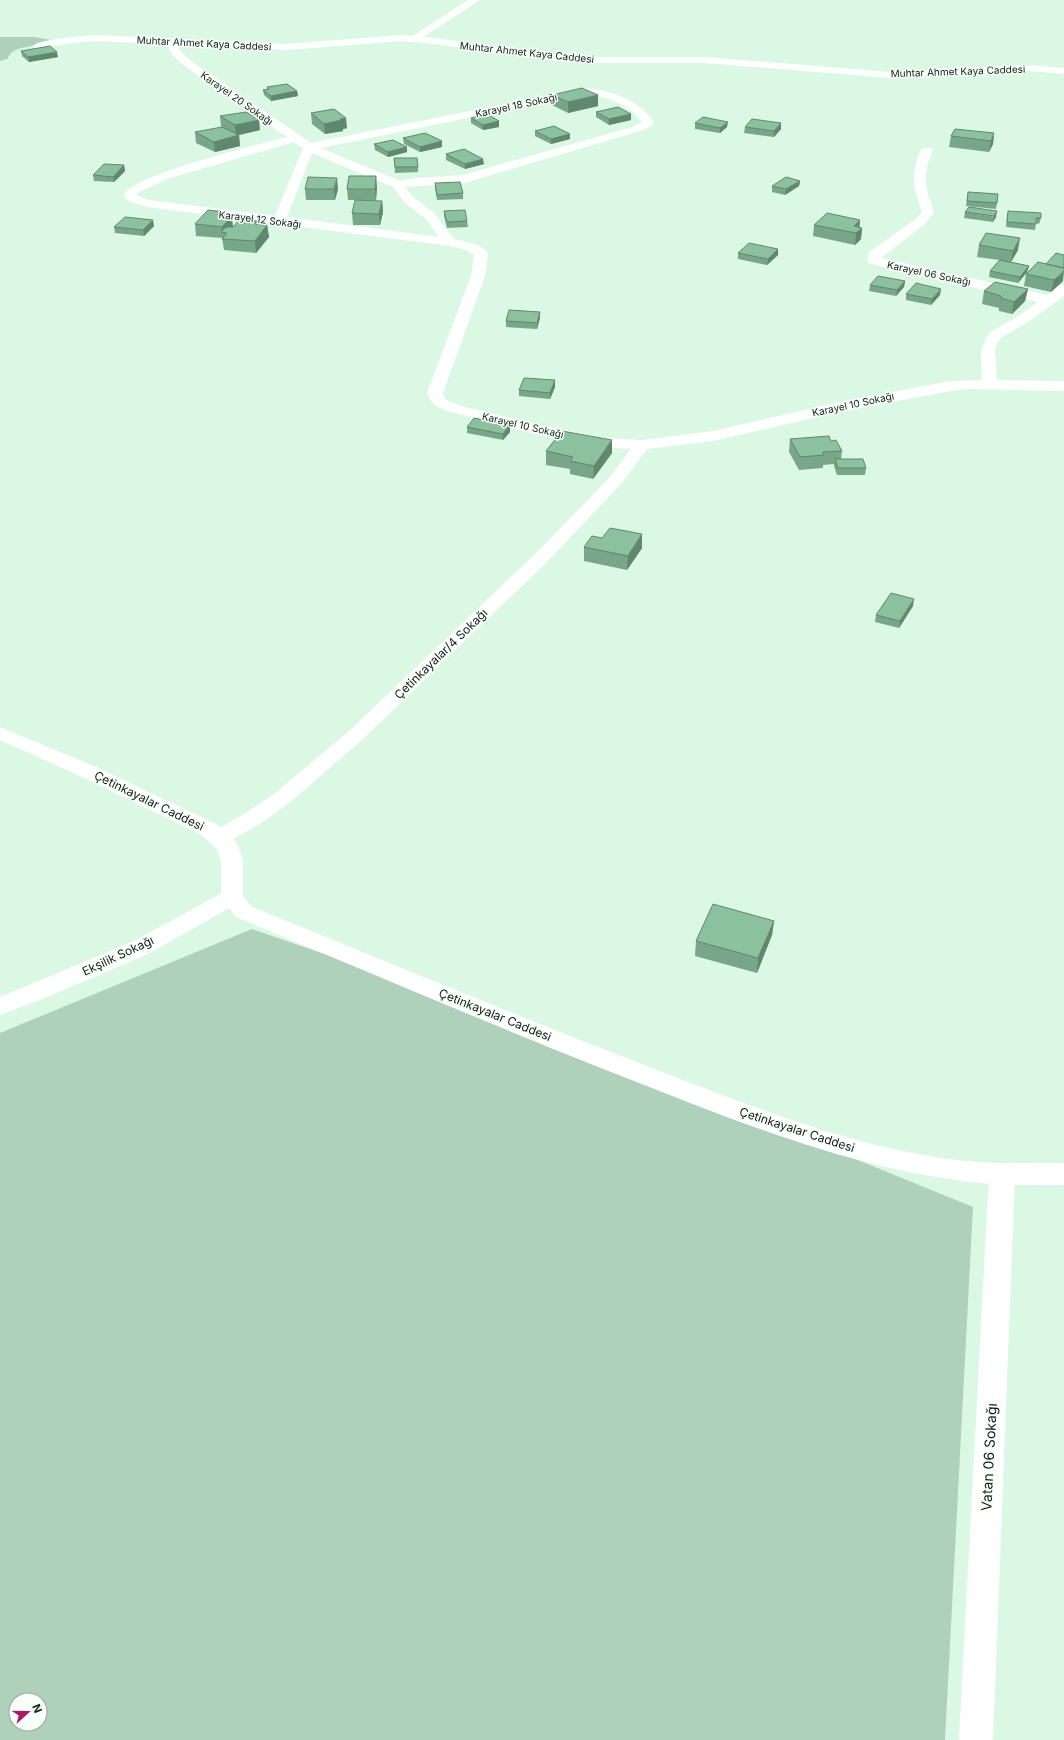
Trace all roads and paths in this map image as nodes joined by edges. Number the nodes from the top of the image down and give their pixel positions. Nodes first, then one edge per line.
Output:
1 (475, 0) edge
2 (414, 39) junction
3 (170, 42) junction
4 (38, 46) dead end
5 (1064, 72) edge
6 (295, 138) junction
7 (309, 147) junction
8 (928, 150) dead end
9 (398, 185) junction
10 (279, 221) junction
11 (450, 242) junction
12 (1064, 290) edge
13 (1050, 300) junction
14 (990, 384) junction
15 (1064, 386) edge
16 (642, 445) junction
17 (0, 733) edge
18 (218, 838) junction
19 (232, 897) junction
20 (0, 1006) edge
21 (1002, 1174) junction
22 (1064, 1174) edge
23 (976, 1740) edge

1 - 2 street
2 - 3 street, Muhtar Ahmet Kaya Caddesi
2 - 5 street, Muhtar Ahmet Kaya Caddesi
3 - 4 street, Muhtar Ahmet Kaya Caddesi
3 - 6 street, Karayel 20 Sokağı
6 - 7 street, Karayel 20 Sokağı
6 - 10 street, Karayel 12 Sokağı
7 - 9 street
7 - 9 street, Karayel 18 Sokağı
7 - 10 street
8 - 13 street, Karayel 06 Sokağı
9 - 11 street
10 - 11 street, Karayel 12 Sokağı
11 - 16 street, Karayel 10 Sokağı
12 - 13 street
13 - 14 street
14 - 15 street, Karayel 10 Sokağı
14 - 16 street, Karayel 10 Sokağı
16 - 18 street, Çetinkayalar/4 Sokağı
17 - 18 street, Çetinkayalar Caddesi
18 - 19 street, Çetinkayalar Caddesi
19 - 20 street, Ekşilik Sokağı
19 - 21 street, Çetinkayalar Caddesi
21 - 22 street, Çetinkayalar Caddesi
21 - 23 street, Vatan 06 Sokağı

